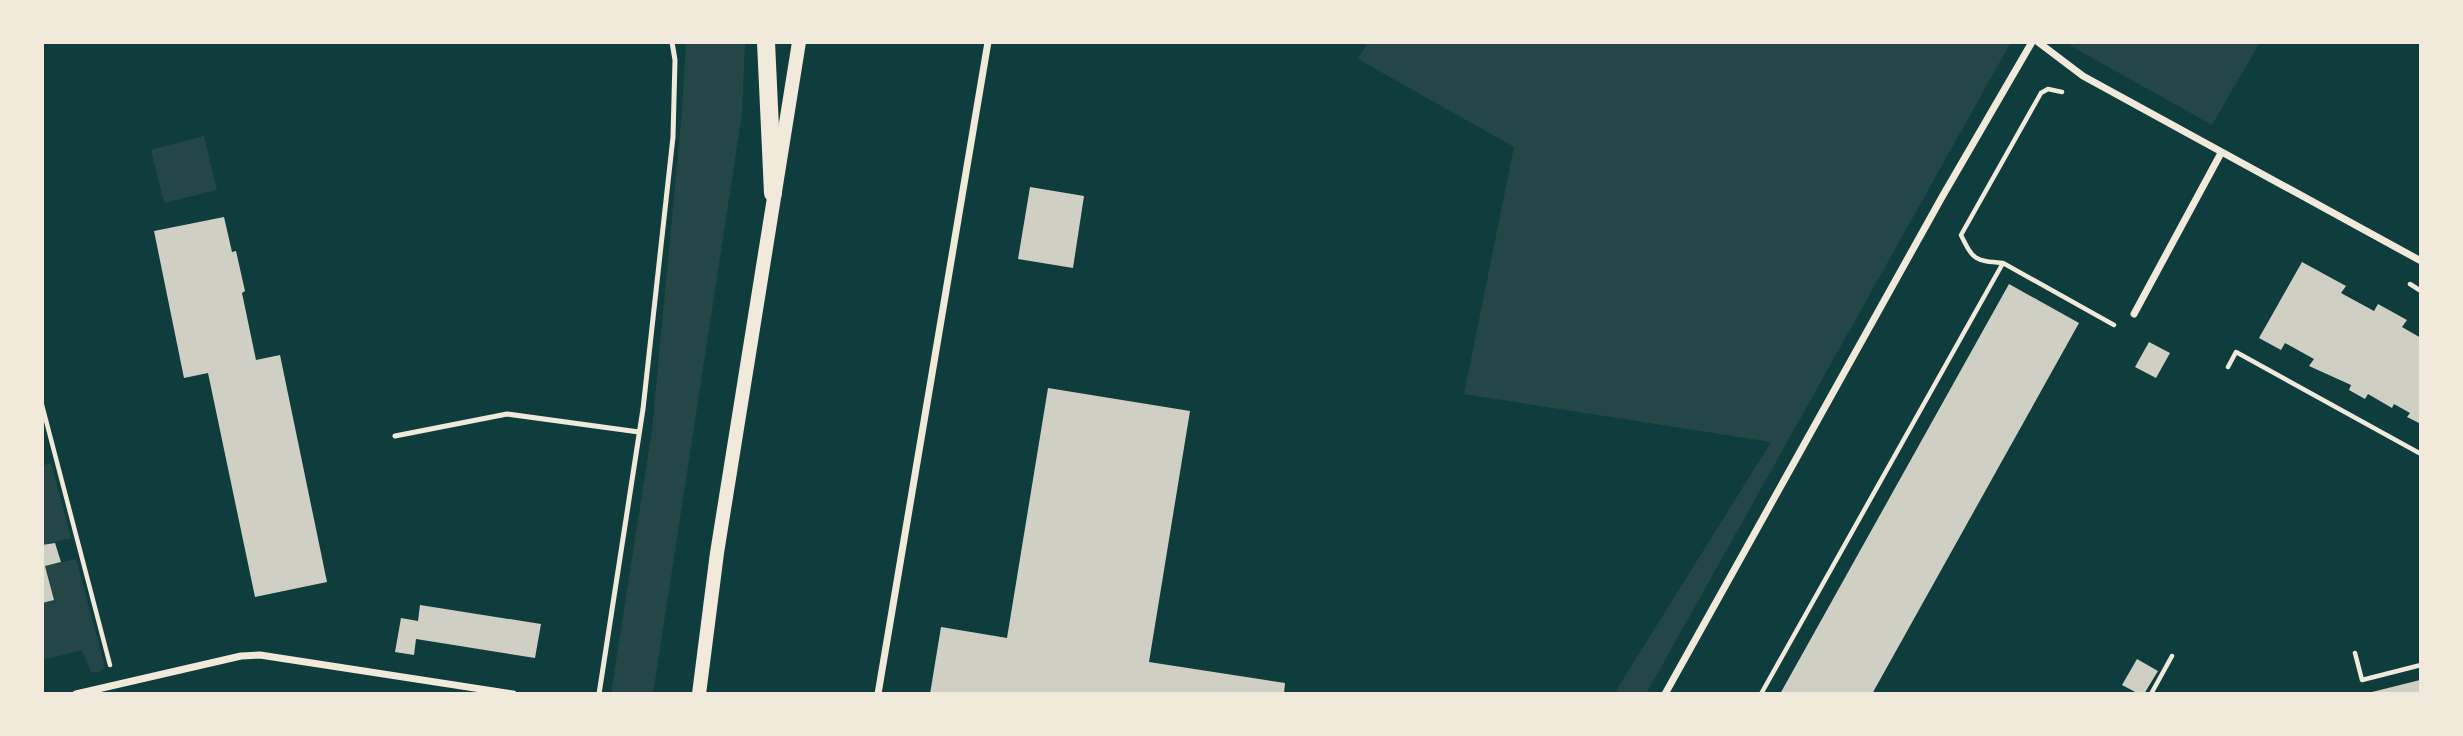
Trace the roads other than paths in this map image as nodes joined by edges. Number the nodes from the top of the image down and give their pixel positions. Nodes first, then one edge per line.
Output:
1 (672, 42) edge
2 (766, 42) edge
3 (799, 42) edge
4 (988, 42) edge
5 (2032, 42) edge
6 (2038, 42) edge
7 (2221, 153) junction
8 (774, 193) junction
9 (2421, 261) edge
10 (2134, 314) dead end
11 (639, 432) junction
12 (395, 436) dead end
13 (76, 694) edge
14 (513, 694) edge
15 (599, 694) edge
16 (699, 694) edge
17 (878, 694) edge
18 (1665, 694) edge

1 - 11 lane
2 - 8 main road
3 - 8 main road
4 - 17 street
5 - 18 street
6 - 7 street
7 - 9 street
7 - 10 street
8 - 16 main road
11 - 12 lane
11 - 15 lane
13 - 14 street

